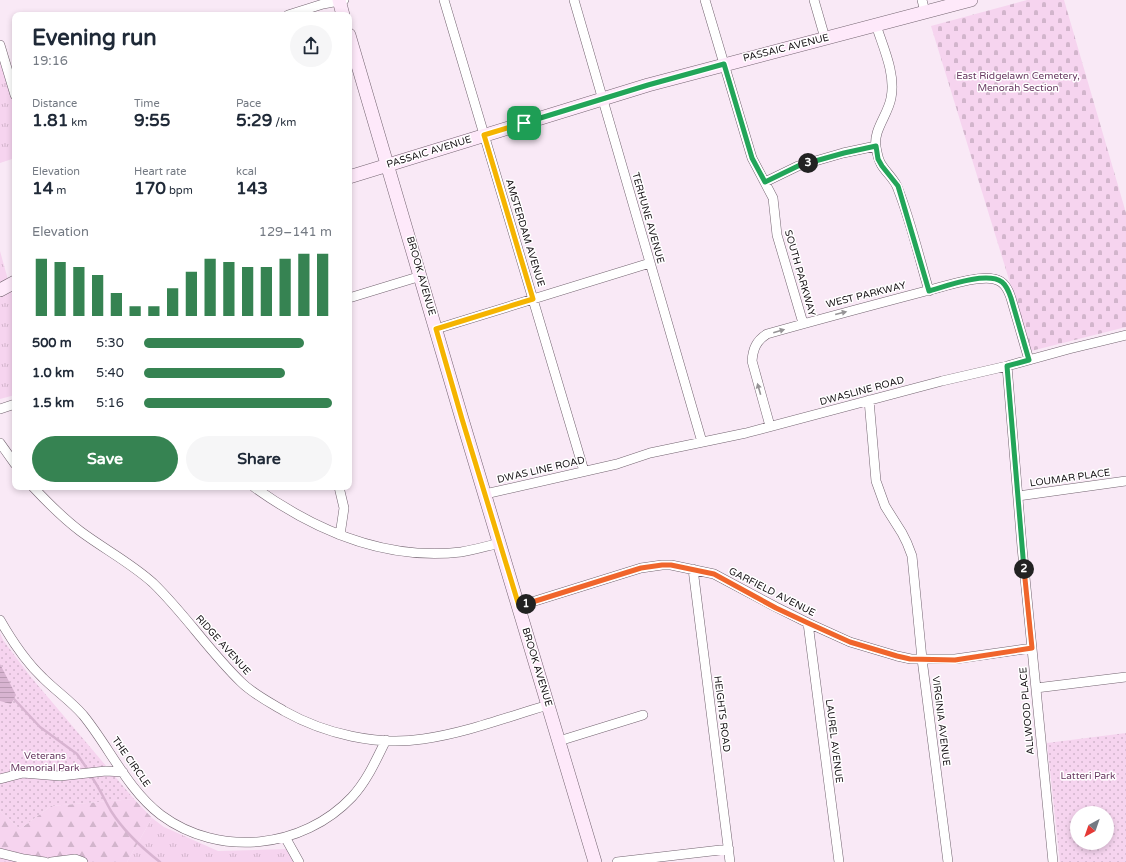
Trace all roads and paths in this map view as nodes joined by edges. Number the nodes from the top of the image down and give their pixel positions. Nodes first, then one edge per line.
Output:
1 (341, 0) edge
2 (444, 0) edge
3 (574, 0) edge
4 (705, 0) edge
5 (814, 0) edge
6 (971, 0) edge
7 (924, 6) edge
8 (297, 12) edge
9 (343, 12) edge
10 (876, 25) junction
11 (825, 38) junction
12 (0, 45) edge
13 (352, 45) edge
14 (724, 64) junction
15 (12, 85) edge
16 (602, 99) junction
17 (484, 135) junction
18 (876, 146) junction
19 (388, 165) junction
20 (352, 176) edge
21 (765, 182) junction
22 (650, 263) junction
23 (421, 276) junction
24 (0, 282) edge
25 (12, 282) edge
26 (12, 284) edge
27 (0, 290) edge
28 (929, 291) junction
29 (352, 297) edge
30 (533, 299) junction
31 (803, 323) junction
32 (436, 329) junction
33 (1126, 335) edge
34 (1029, 360) junction
35 (1007, 366) junction
36 (869, 400) junction
37 (12, 405) edge
38 (0, 409) edge
39 (770, 426) junction
40 (702, 442) junction
41 (0, 443) edge
42 (12, 460) edge
43 (603, 467) joint
44 (584, 471) junction
45 (1126, 481) edge
46 (36, 490) edge
47 (259, 490) edge
48 (340, 490) edge
49 (485, 494) junction
50 (1018, 496) junction
51 (340, 535) junction
52 (500, 543) junction
53 (694, 569) junction
54 (519, 606) junction
55 (0, 620) edge
56 (808, 623) junction
57 (1032, 648) junction
58 (922, 659) junction
59 (1126, 677) edge
60 (1036, 688) junction
61 (548, 705) junction
62 (642, 714) dead end
63 (386, 740) junction
64 (559, 741) junction
65 (123, 772) junction
66 (0, 779) edge
67 (285, 837) junction
68 (728, 849) junction
69 (0, 853) edge
70 (45, 862) edge
71 (52, 862) edge
72 (83, 862) edge
73 (299, 862) edge
74 (595, 862) edge
75 (617, 862) edge
76 (730, 862) edge
77 (839, 862) edge
78 (948, 862) edge
79 (1053, 862) edge

1 - 8 street
1 - 9 main road
2 - 17 street, AMSTERDAM AVENUE
3 - 16 street, TERHUNE AVENUE
4 - 14 street, SOUTH PARKWAY
5 - 11 street
6 - 7 main road, PASSAIC AVENUE
7 - 10 main road, PASSAIC AVENUE
10 - 11 main road, PASSAIC AVENUE
10 - 18 street
11 - 14 main road, PASSAIC AVENUE
12 - 15 street
13 - 19 main road, BROOK AVENUE
14 - 16 main road, PASSAIC AVENUE
14 - 21 street, SOUTH PARKWAY
16 - 17 main road, PASSAIC AVENUE
16 - 22 street, TERHUNE AVENUE
17 - 19 main road, PASSAIC AVENUE
17 - 30 street, AMSTERDAM AVENUE
18 - 21 street
18 - 28 street
19 - 20 main road, PASSAIC AVENUE
19 - 23 main road, BROOK AVENUE
21 - 31 street, SOUTH PARKWAY
22 - 30 street
22 - 40 street, TERHUNE AVENUE
23 - 29 street
23 - 32 main road, BROOK AVENUE
24 - 25 main road
26 - 27 main road
31 -> 28 street, WEST PARKWAY
28 - 34 street, WEST PARKWAY
30 - 32 street
30 - 44 street, AMSTERDAM AVENUE
39 -> 31 street, WEST PARKWAY
32 - 49 main road, BROOK AVENUE
33 - 34 street, DWASLINE ROAD
34 - 35 street, DWASLINE ROAD
35 - 36 street, DWASLINE ROAD
35 - 50 street, ALLWOOD PLACE
36 - 39 street, DWASLINE ROAD
36 - 58 street, VIRGINIA AVENUE
37 - 38 street
39 - 40 street, DWASLINE ROAD
40 - 43 street, DWASLINE ROAD
41 - 42 street
43 - 44 street, DWAS LINE ROAD
44 - 49 street, DWAS LINE ROAD
45 - 50 street, LOUMAR PLACE
46 - 63 street, RIDGE AVENUE
47 - 51 street
48 - 51 street
49 - 52 main road, BROOK AVENUE
50 - 57 street, ALLWOOD PLACE
51 - 52 street
52 - 54 main road, BROOK AVENUE
53 - 54 street, GARFIELD AVENUE
53 - 56 street, GARFIELD AVENUE
53 - 68 street, HEIGHTS ROAD
54 - 61 main road, BROOK AVENUE
55 - 65 street, THE CIRCLE
56 - 58 street, GARFIELD AVENUE
56 - 77 street, LAUREL AVENUE
57 - 58 street, GARFIELD AVENUE
57 - 60 street, ALLWOOD PLACE
58 - 78 street, VIRGINIA AVENUE
59 - 60 street
60 - 79 street, ALLWOOD PLACE
61 - 63 street, RIDGE AVENUE
61 - 64 main road, BROOK AVENUE
62 - 64 street
63 - 67 street, THE CIRCLE
64 - 74 main road, BROOK AVENUE
65 - 66 street
65 - 67 street, THE CIRCLE
67 - 73 street
68 - 75 street
68 - 76 street, HEIGHTS ROAD
69 - 70 street
71 - 72 street

